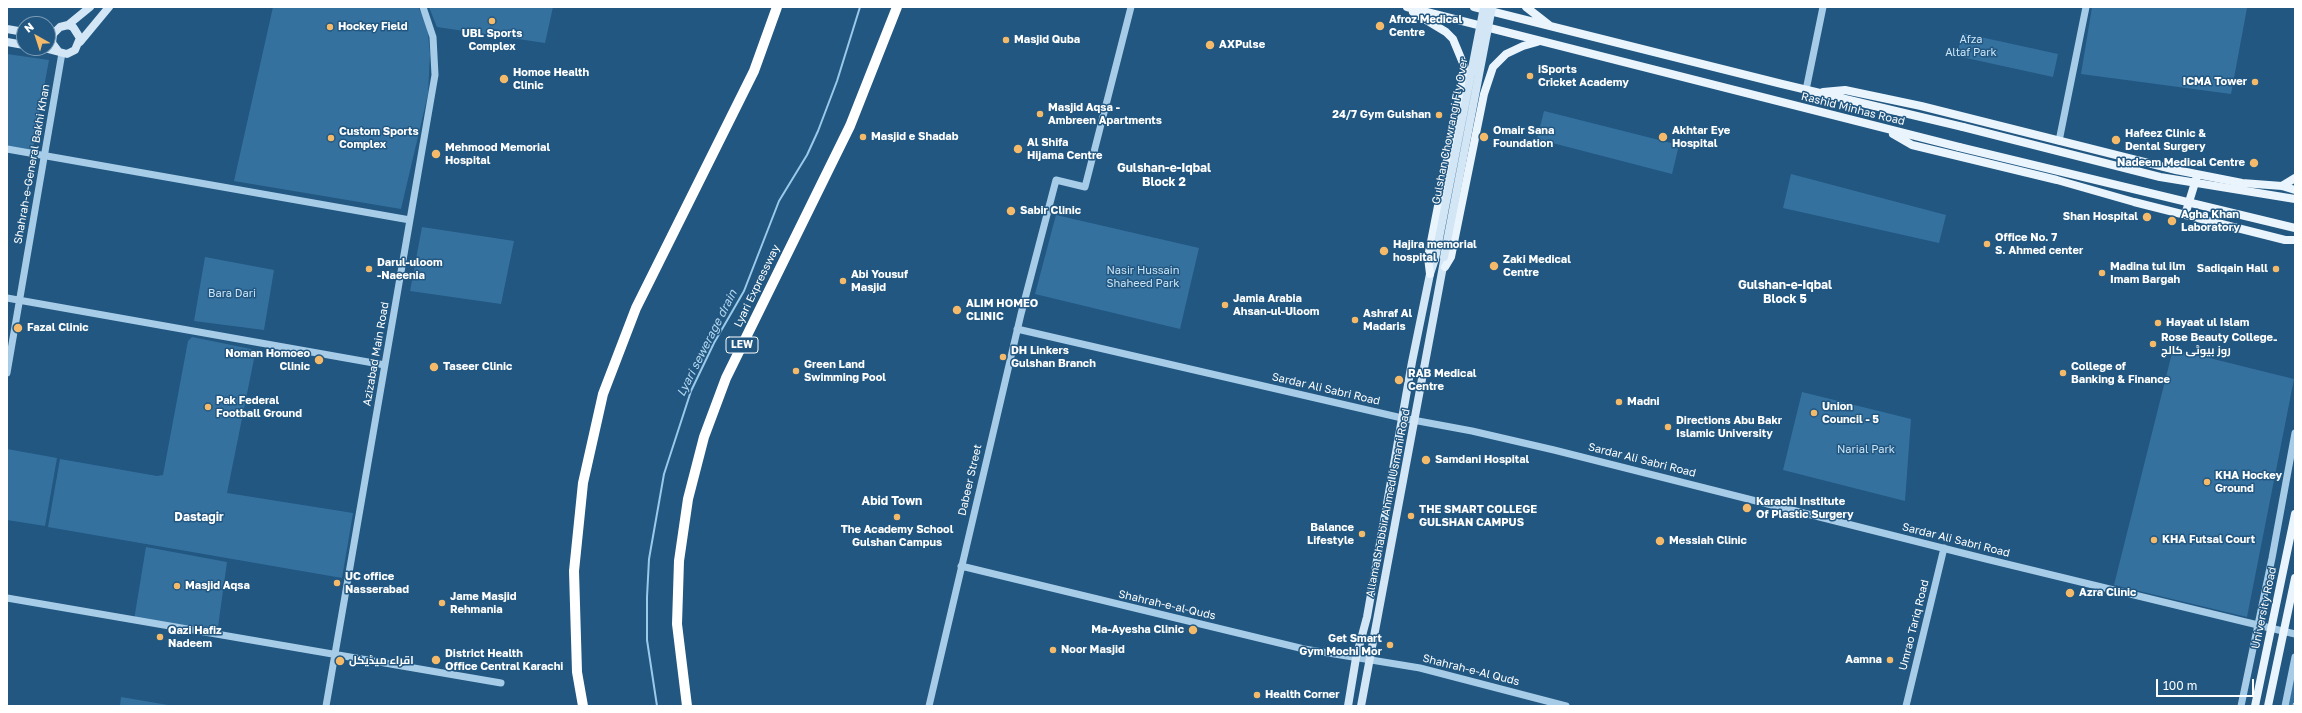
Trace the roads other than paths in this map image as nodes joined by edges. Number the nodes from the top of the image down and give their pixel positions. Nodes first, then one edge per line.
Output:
1 (90, 7) edge
2 (109, 7) edge
3 (423, 7) edge
4 (777, 7) edge
5 (898, 7) edge
6 (1131, 7) edge
7 (1406, 7) edge
8 (1474, 7) edge
9 (1484, 7) edge
10 (1492, 7) edge
11 (1526, 7) edge
12 (1823, 7) edge
13 (2086, 7) edge
14 (68, 25) junction
15 (1554, 28) junction
16 (56, 30) edge
17 (1538, 41) junction
18 (80, 42) junction
19 (56, 46) edge
20 (56, 51) edge
21 (60, 52) junction
22 (1806, 90) junction
23 (1816, 93) junction
24 (1885, 129) junction
25 (2059, 141) junction
26 (7, 149) edge
27 (45, 155) junction
28 (2198, 174) junction
29 (2295, 178) edge
30 (2282, 186) junction
31 (2295, 190) edge
32 (2295, 200) edge
33 (2185, 215) junction
34 (410, 220) junction
35 (2295, 228) edge
36 (2285, 240) junction
37 (2295, 240) edge
38 (2295, 246) edge
39 (1444, 257) joint
40 (1435, 259) joint
41 (1445, 266) junction
42 (1430, 274) junction
43 (7, 298) edge
44 (19, 300) junction
45 (1017, 329) junction
46 (385, 365) junction
47 (7, 373) edge
48 (1402, 418) junction
49 (1415, 420) junction
50 (2295, 433) edge
51 (2295, 514) edge
52 (1944, 548) junction
53 (961, 566) junction
54 (2295, 578) edge
55 (7, 598) edge
56 (2258, 626) junction
57 (2295, 634) edge
58 (335, 654) junction
59 (2295, 657) edge
60 (1356, 658) junction
61 (1370, 659) junction
62 (501, 683) dead end
63 (326, 706) edge
64 (583, 706) edge
65 (687, 706) edge
66 (929, 706) edge
67 (1348, 706) edge
68 (1361, 706) edge
69 (1566, 706) edge
70 (1906, 706) edge
71 (2240, 706) edge
72 (2256, 706) edge
73 (2268, 706) edge
74 (2285, 706) edge

1 - 14 main road
2 - 18 main road
3 - 34 street, Azizabad Main Road
4 - 64 highway
5 - 65 highway, Lyari Expressway / LEW
6 - 45 street, Dabeer Street
7 - 17 main road, Rashid Minhas Road
7 - 42 main road
8 - 15 main road, Rashid Minhas Road
9 - 40 main road, Gulshan Chowrangi Fly Over, bridge
10 - 39 main road, Gulshan Chowrangi Fly Over, bridge
11 - 15 main road
12 - 22 street
13 - 25 street
14 - 16 main road
14 - 18 main road
15 - 22 main road, Rashid Minhas Road
17 - 24 main road, Rashid Minhas Road
17 - 41 main road
18 - 21 main road
19 - 21 main road
20 - 21 main road
21 - 27 street, Shahrah-e-General Bakhi Khan
22 - 23 main road, Rashid Minhas Road
23 - 25 main road
23 - 32 main road, Rashid Minhas Road, bridge
24 - 33 main road
24 - 35 main road, Rashid Minhas Road, bridge
25 - 28 main road
26 - 27 street
27 - 34 street
27 - 44 street, Shahrah-e-General Bakhi Khan
28 - 30 main road
28 - 33 main road
29 - 30 main road
30 - 31 main road
33 - 36 main road
34 - 46 street, Azizabad Main Road
36 - 37 main road
36 - 38 main road
39 - 41 main road, Allama Shabbir Ahmed Usmani Road
40 - 42 main road, Allama Shabbir Ahmed Usmani Road
41 - 49 main road, Allama Shabbir Ahmed Usmani Road
42 - 48 main road, Allama Shabbir Ahmed Usmani Road
43 - 44 street
44 - 46 street
44 - 47 street, Shahrah-e-General Bakhi Khan
45 - 48 street, Sardar Ali Sabri Road
45 - 53 street, Dabeer Street
46 - 58 street, Azizabad Main Road
48 - 49 street, Sardar Ali Sabri Road
48 - 60 main road, Allama Shabbir Ahmed Usmani Road
49 - 52 street, Sardar Ali Sabri Road
49 - 61 main road, Allama Shabbir Ahmed Usmani Road
50 - 56 street
51 - 72 main road, University Road, bridge
52 - 56 street, Sardar Ali Sabri Road
52 - 70 street, Umrao Tariq Road
53 - 60 street, Shahrah-e-al-Quds
53 - 66 street, Dabeer Street
54 - 73 main road, bridge
55 - 58 street
56 - 57 street, Sardar Ali Sabri Road
56 - 71 street
58 - 62 street
58 - 63 street, Azizabad Main Road
59 - 74 street
60 - 61 street, Shahrah-e-al-Quds
60 - 67 main road, Allama Shabbir Ahmed Usmani Road
61 - 68 main road, Allama Shabbir Ahmed Usmani Road
61 - 69 street, Shahrah-e-Al Quds

